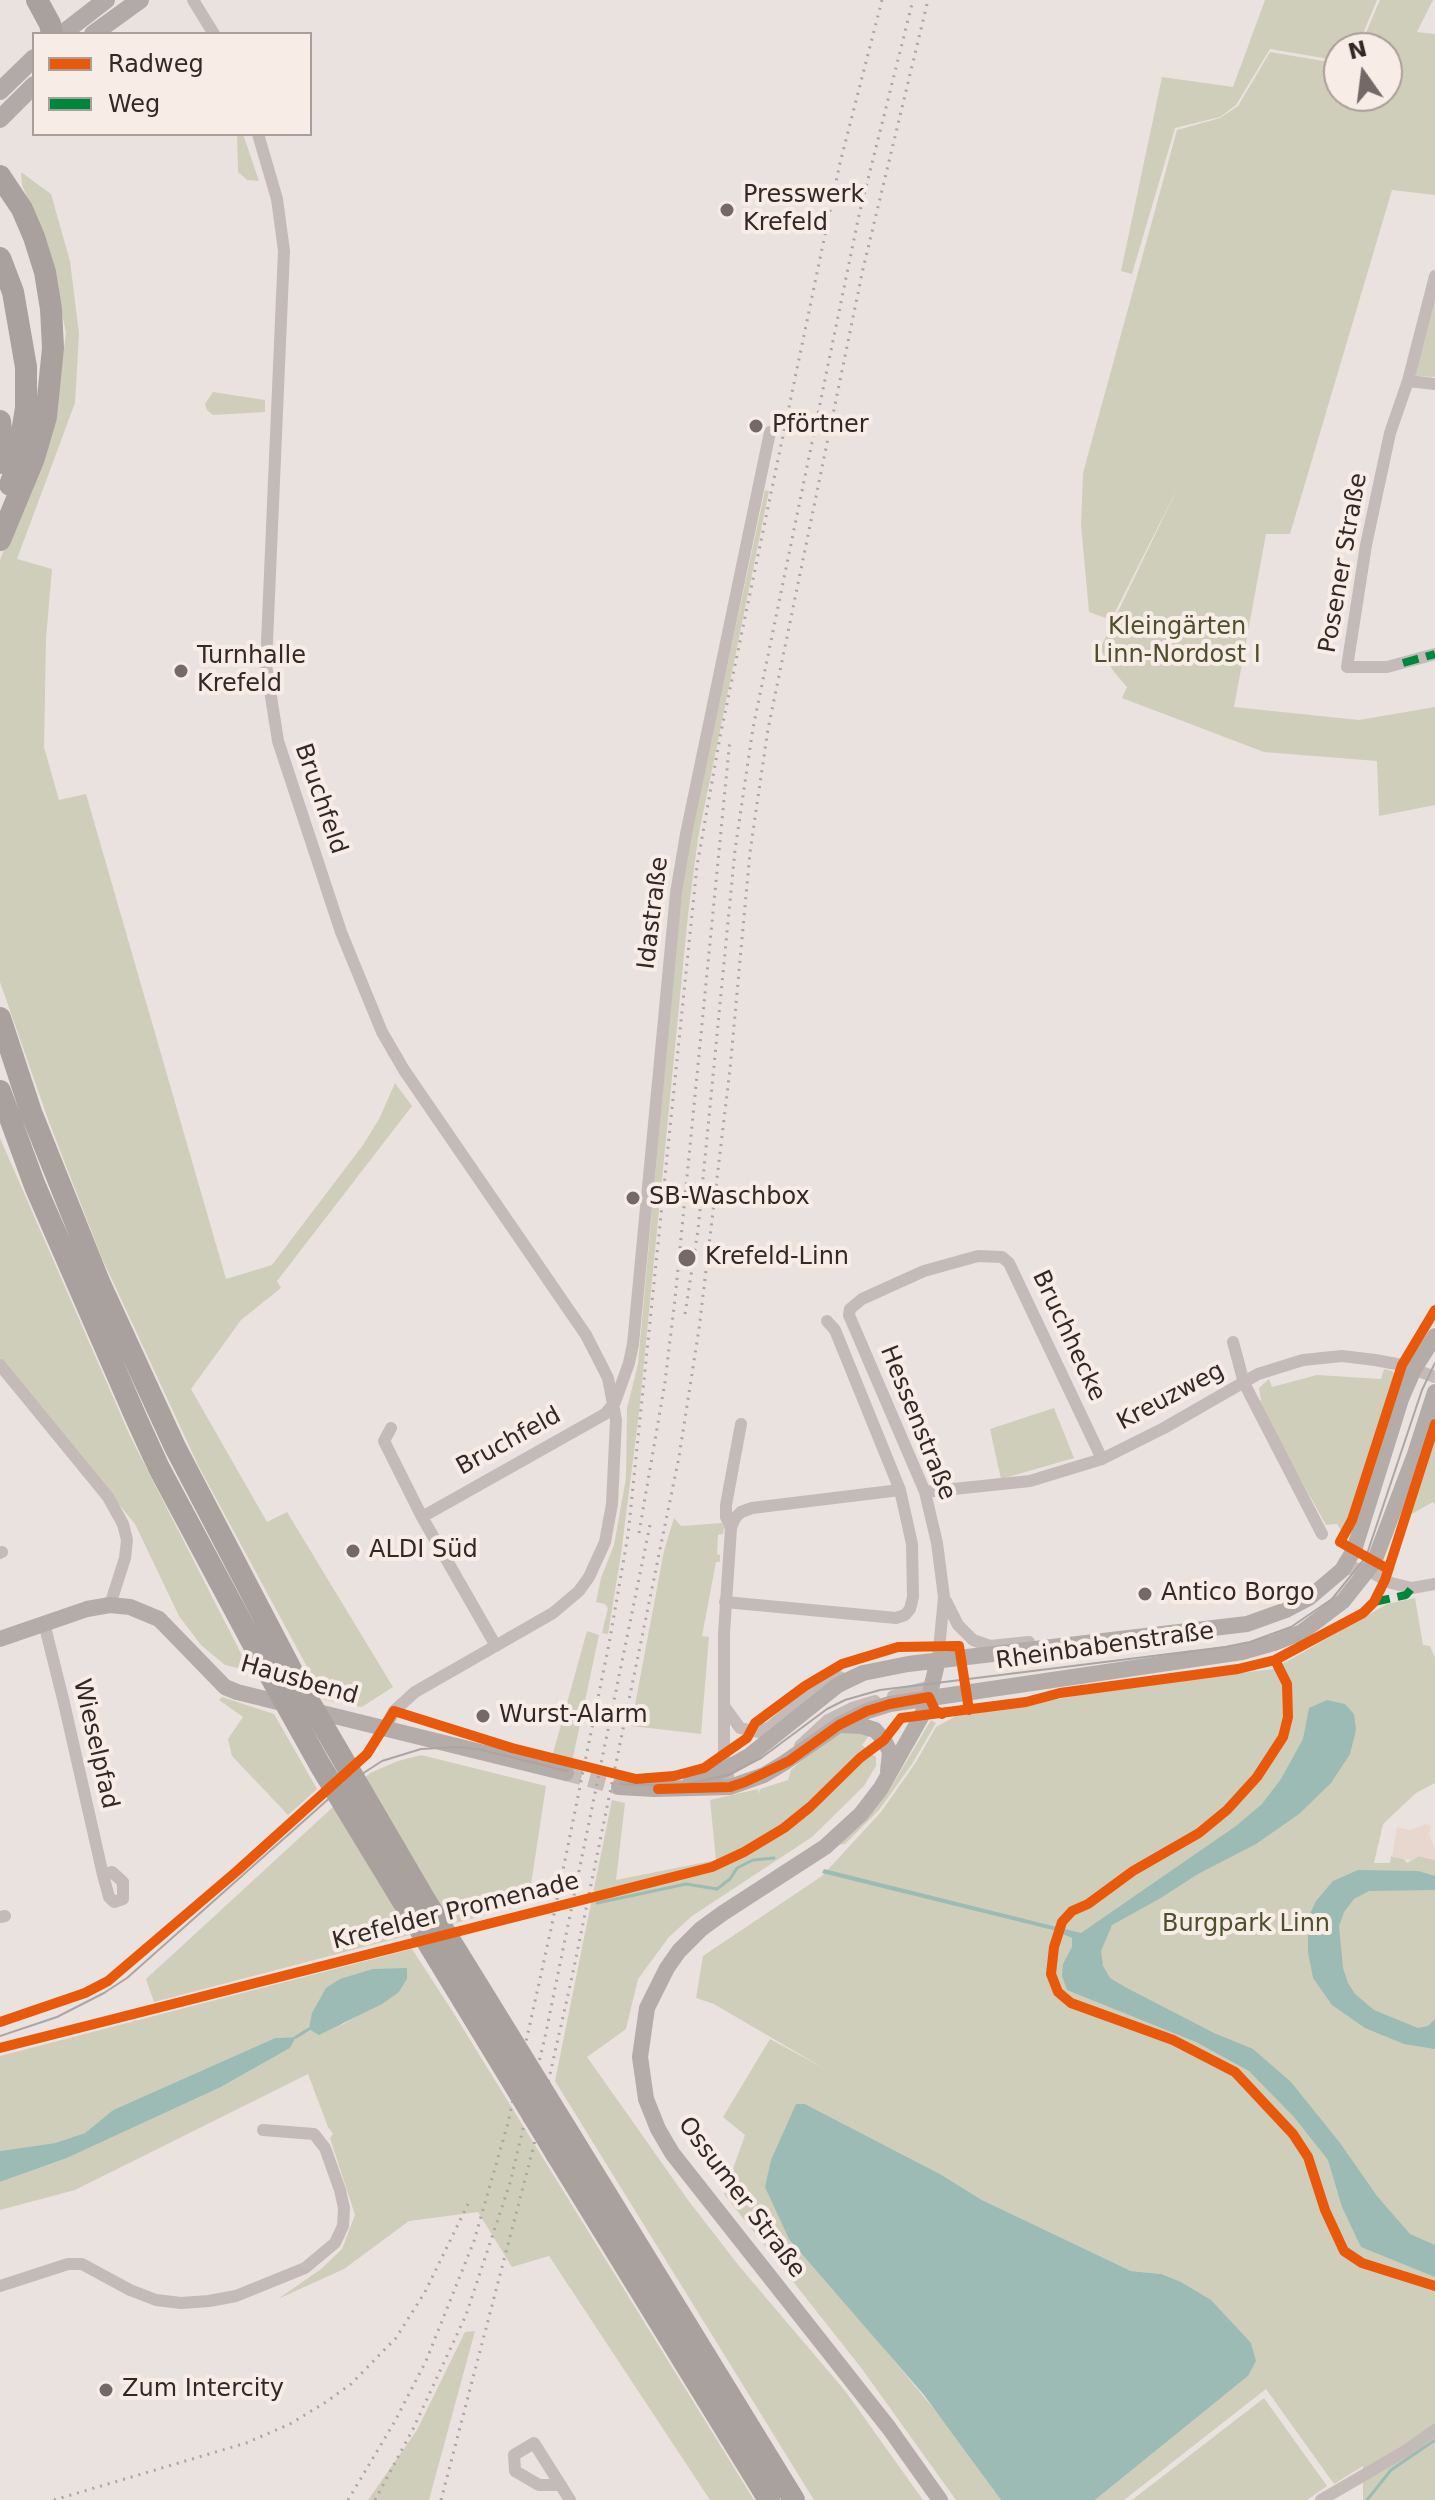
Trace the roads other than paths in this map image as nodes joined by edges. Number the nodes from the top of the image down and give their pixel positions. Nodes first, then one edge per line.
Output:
1 (37, 0) edge
2 (106, 0) edge
3 (140, 0) edge
4 (193, 0) edge
5 (52, 32) edge
6 (65, 32) edge
7 (96, 32) edge
8 (213, 32) edge
9 (32, 60) edge
10 (32, 87) edge
11 (0, 91) edge
12 (0, 119) edge
13 (259, 136) edge
14 (0, 176) edge
15 (0, 258) edge
16 (1434, 276) edge
17 (1408, 381) junction
18 (1435, 384) edge
19 (0, 421) edge
20 (770, 432) dead end
21 (0, 463) edge
22 (0, 513) edge
23 (0, 540) edge
24 (1435, 654) edge
25 (0, 1018) edge
26 (0, 1091) edge
27 (849, 1315) joint
28 (827, 1321) dead end
29 (1435, 1336) edge
30 (1233, 1342) dead end
31 (0, 1365) edge
32 (1414, 1369) junction
33 (1435, 1377) edge
34 (1244, 1383) junction
35 (1435, 1392) edge
36 (615, 1402) junction
37 (741, 1424) dead end
38 (391, 1428) dead end
39 (1102, 1459) junction
40 (900, 1490) junction
41 (925, 1492) junction
42 (422, 1517) junction
43 (731, 1528) junction
44 (1322, 1534) dead end
45 (1342, 1570) junction
46 (1369, 1571) junction
47 (1435, 1584) edge
48 (944, 1597) junction
49 (725, 1602) junction
50 (110, 1605) junction
51 (44, 1623) junction
52 (1154, 1636) junction
53 (0, 1639) edge
54 (496, 1646) junction
55 (1043, 1649) junction
56 (859, 1675) junction
57 (933, 1680) junction
58 (723, 1705) junction
59 (839, 1725) junction
60 (385, 1729) junction
61 (784, 1763) junction
62 (726, 1769) junction
63 (566, 1773) tunnel mouth
64 (888, 1777) junction
65 (619, 1787) tunnel mouth
66 (730, 1787) junction
67 (657, 1789) junction
68 (103, 1875) dead end
69 (263, 2130) dead end
70 (0, 2286) edge
71 (1435, 2430) edge
72 (561, 2485) dead end
73 (570, 2500) edge
74 (769, 2500) edge
75 (794, 2500) edge
76 (940, 2500) edge
77 (1321, 2500) edge

1 - 5 highway
2 - 6 main road
3 - 7 main road
4 - 8 street
9 - 11 main road
10 - 12 main road
13 - 36 street, Bruchfeld
14 - 23 highway
15 - 22 highway
16 - 17 street
17 - 18 street
17 - 24 street, Posener Straße
19 - 21 highway
20 - 36 street, Idastraße
25 - 75 highway, bridge
26 - 74 highway, bridge
27 - 39 street, Bruchhecke
27 - 41 street, Hessenstraße
28 - 40 street
29 - 32 main road
30 - 34 street
31 - 50 street
32 - 33 street, Kreuzweg
32 - 34 street, Kreuzweg
32 - 45 main road
34 - 39 street, Kreuzweg
34 - 44 street
35 - 46 main road, Rheinbabenstraße
36 - 42 street, Bruchfeld
36 - 54 street, Bruchfeld
37 - 43 street
38 - 42 street
39 - 41 street, Kreuzweg
40 - 43 street
40 - 49 street
41 - 48 street, Hessenstraße
42 - 54 street
43 - 49 street
45 - 46 street
45 - 52 main road, Rheinbabenstraße
46 - 47 street
46 - 57 main road, Rheinbabenstraße
48 - 55 street, Hessenstraße
48 - 57 street, Hessenstraße
49 - 58 street
50 - 51 main road, Hausbend
50 - 60 main road, Hausbend
51 - 53 main road, Hausbend
51 - 68 street, Wieselpfad
52 - 55 main road, Rheinbabenstraße
52 - 57 street, Rheinbabenstraße
54 - 60 street, Bruchfeld
55 - 57 main road, Rheinbabenstraße
56 - 57 main road, Rheinbabenstraße
56 - 58 street
56 - 62 main road, Rheinbabenstraße
57 - 59 main road, Rheinbabenstraße
57 - 61 street
57 - 64 main road, Ossumer Straße
58 - 62 street
59 - 61 main road, Rheinbabenstraße
59 - 64 main road
60 - 63 main road, Hausbend
61 - 66 main road, Rheinbabenstraße
62 - 66 street
62 - 67 main road, Rheinbabenstraße
64 - 76 main road, Ossumer Straße
65 - 67 main road
66 - 67 main road, Rheinbabenstraße
69 - 70 street
71 - 77 street
72 - 73 street

